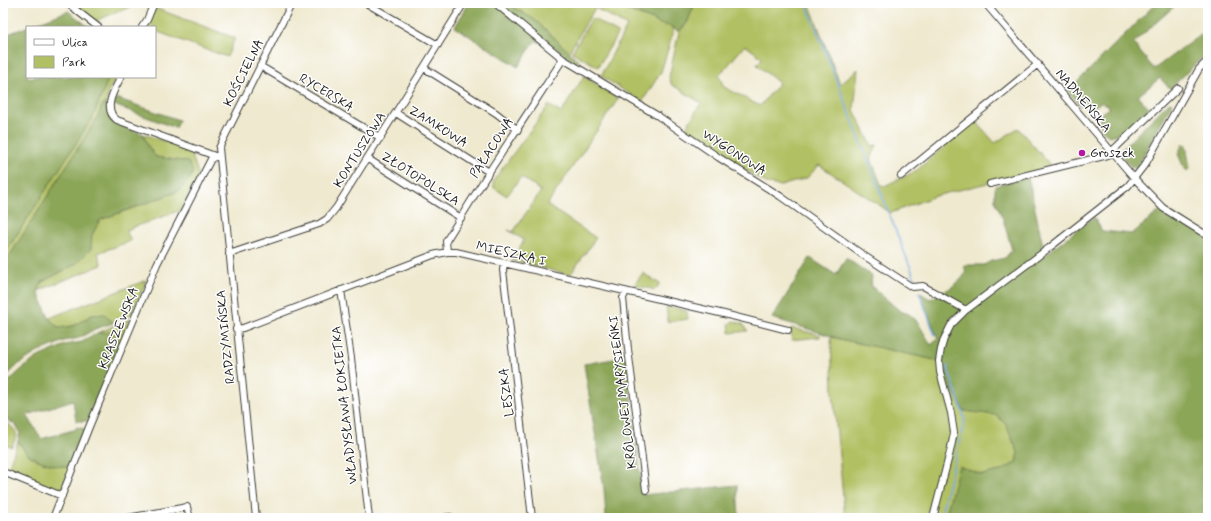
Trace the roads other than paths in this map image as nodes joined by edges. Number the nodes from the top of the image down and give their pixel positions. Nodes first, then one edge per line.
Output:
1 (67, 3) edge
2 (154, 3) edge
3 (292, 3) edge
4 (366, 3) edge
5 (464, 3) edge
6 (495, 3) edge
7 (985, 3) edge
8 (1206, 3) edge
9 (1208, 6) edge
10 (97, 26) edge
11 (143, 26) edge
12 (438, 45) junction
13 (563, 59) junction
14 (1208, 60) edge
15 (1038, 64) junction
16 (260, 66) junction
17 (424, 68) junction
18 (121, 78) edge
19 (1178, 88) dead end
20 (396, 113) junction
21 (518, 130) junction
22 (381, 138) junction
23 (1112, 152) junction
24 (217, 155) junction
25 (368, 158) junction
26 (489, 172) junction
27 (900, 176) dead end
28 (1135, 179) junction
29 (990, 184) dead end
30 (461, 218) junction
31 (1208, 236) edge
32 (447, 252) junction
33 (229, 254) junction
34 (504, 264) junction
35 (341, 290) junction
36 (626, 292) junction
37 (966, 310) junction
38 (236, 329) junction
39 (788, 330) dead end
40 (3, 472) edge
41 (646, 490) dead end
42 (62, 496) junction
43 (450, 517) edge
44 (53, 518) edge
45 (128, 518) edge
46 (190, 518) edge
47 (256, 518) edge
48 (369, 518) edge
49 (443, 518) edge
50 (532, 518) edge
51 (933, 518) edge

1 - 10 street
2 - 11 street
3 - 16 street, KOŚCIELNA
4 - 12 street
5 - 12 street, KONTUSZOWA
6 - 13 street, WYGONOWA
7 - 15 street, NADMEŃSKA
8 - 9 street
12 - 17 street, KONTUSZOWA
13 - 21 street, PAŁACOWA
13 - 37 street, WYGONOWA
14 - 28 street
15 - 23 street, NADMEŃSKA
15 - 27 street
16 - 22 street, RYCERSKA
16 - 24 street, KOŚCIELNA
17 - 20 street, KONTUSZOWA
17 - 21 street
18 - 24 street
19 - 23 street
20 - 22 street, KONTUSZOWA
20 - 26 street, ZAMKOWA
21 - 26 street, PAŁACOWA
22 - 25 street, KONTUSZOWA
23 - 28 street, NADMEŃSKA
23 - 29 street
24 - 33 street, RADZYMIŃSKA
24 - 42 street, KRASZEWSKA
25 - 30 street, ZŁOTOPOLSKA
25 - 33 street, KONTUSZOWA
26 - 30 street, PAŁACOWA
28 - 31 street, NADMEŃSKA
28 - 37 street
30 - 32 street, PAŁACOWA
32 - 34 street, MIESZKA I
32 - 35 street, MIESZKA I
33 - 38 street, RADZYMIŃSKA
34 - 36 street, MIESZKA I
34 - 50 street, LESZKA
35 - 38 street, MIESZKA I
35 - 48 street, WŁADYSŁAWA ŁOKIETKA
36 - 39 street, MIESZKA I
36 - 41 street, KRÓLOWEJ MARYSIEŃKI
37 - 51 street
38 - 47 street, RADZYMIŃSKA
40 - 42 street
42 - 44 street, KRASZEWSKA
43 - 49 street
45 - 46 street

